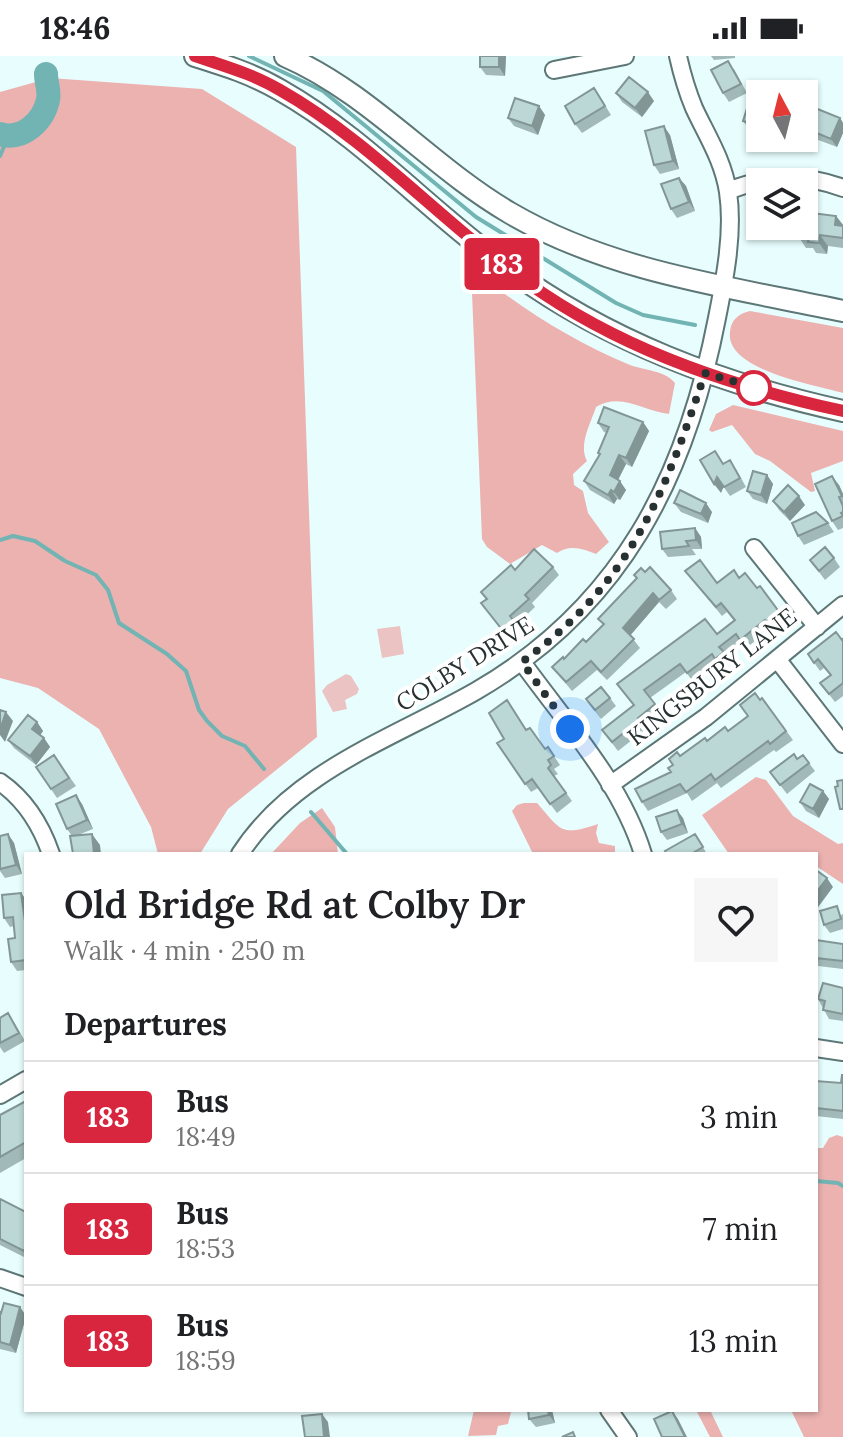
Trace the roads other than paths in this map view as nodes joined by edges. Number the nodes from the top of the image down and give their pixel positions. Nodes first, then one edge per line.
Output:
1 (195, 56) edge
2 (285, 56) edge
3 (625, 56) edge
4 (678, 56) edge
5 (554, 70) dead end
6 (843, 188) edge
7 (728, 191) junction
8 (723, 287) junction
9 (843, 311) edge
10 (705, 373) junction
11 (843, 411) edge
12 (754, 548) dead end
13 (843, 605) edge
14 (817, 627) junction
15 (777, 659) junction
16 (522, 662) junction
17 (843, 744) edge
18 (0, 782) edge
19 (610, 785) junction
20 (50, 852) edge
21 (242, 852) edge
22 (642, 852) edge
23 (818, 1048) edge
24 (843, 1052) edge
25 (24, 1081) edge
26 (0, 1095) edge
27 (0, 1278) edge
28 (24, 1286) edge
29 (610, 1412) edge
30 (628, 1437) edge

1 - 10 main road
2 - 8 main road
3 - 5 street
4 - 7 street, COLBY DRIVE
6 - 7 street
7 - 8 street, COLBY DRIVE
8 - 9 main road
8 - 10 street, COLBY DRIVE
10 - 11 main road
10 - 16 street, COLBY DRIVE
12 - 14 street
13 - 14 street, KINGSBURY LANE
14 - 15 street, KINGSBURY LANE
15 - 17 street
15 - 19 street, KINGSBURY LANE
16 - 19 street
16 - 21 street, COLBY DRIVE
18 - 20 street
19 - 22 street
23 - 24 street
25 - 26 street
27 - 28 street
29 - 30 street

